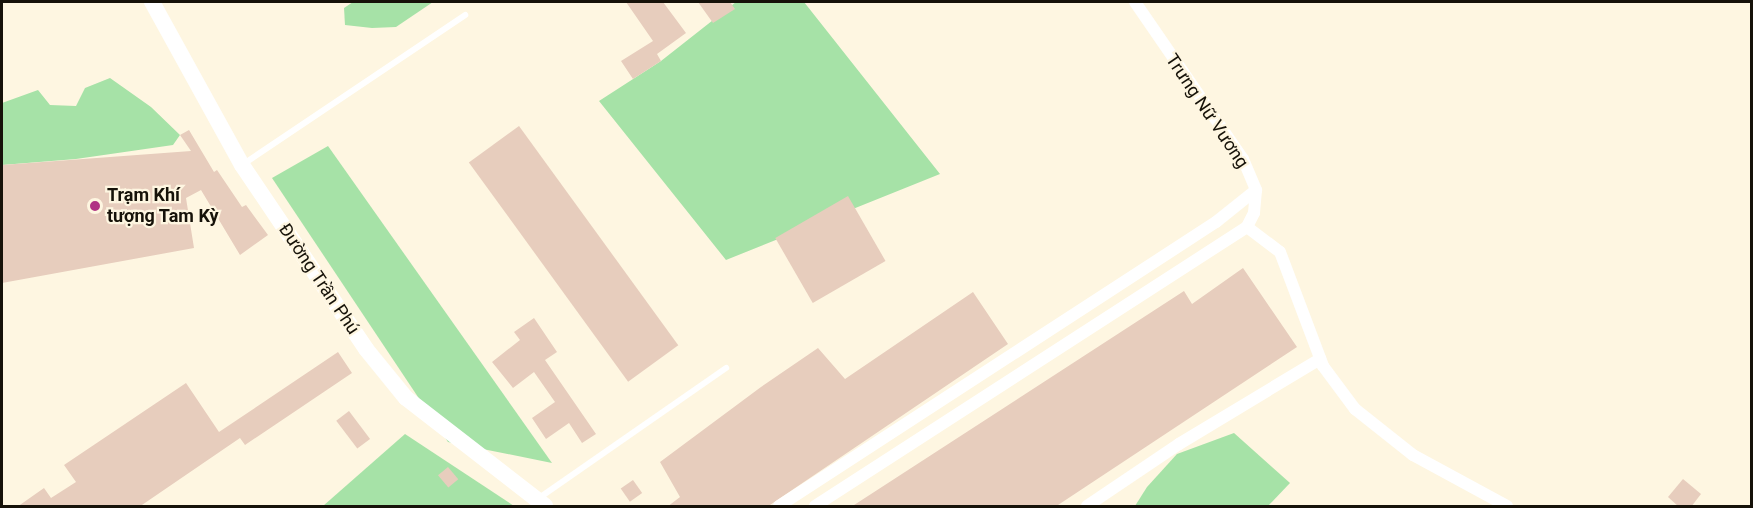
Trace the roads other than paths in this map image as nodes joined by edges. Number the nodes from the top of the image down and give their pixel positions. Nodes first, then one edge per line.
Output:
1 (152, 2) edge
2 (1135, 2) edge
3 (465, 15) dead end
4 (242, 165) junction
5 (1256, 190) junction
6 (1247, 227) junction
7 (1320, 359) junction
8 (726, 368) dead end
9 (542, 503) edge
10 (779, 507) edge
11 (815, 507) edge
12 (1087, 507) edge
13 (1507, 507) edge

1 - 4 main road, Đường Trần Phú
2 - 5 street, Trưng Nữ Vương
3 - 4 lane
4 - 9 main road, Đường Trần Phú
5 - 6 street, Trưng Nữ Vương
5 - 10 street
6 - 7 street
6 - 11 street
7 - 12 street
7 - 13 street
8 - 9 lane

